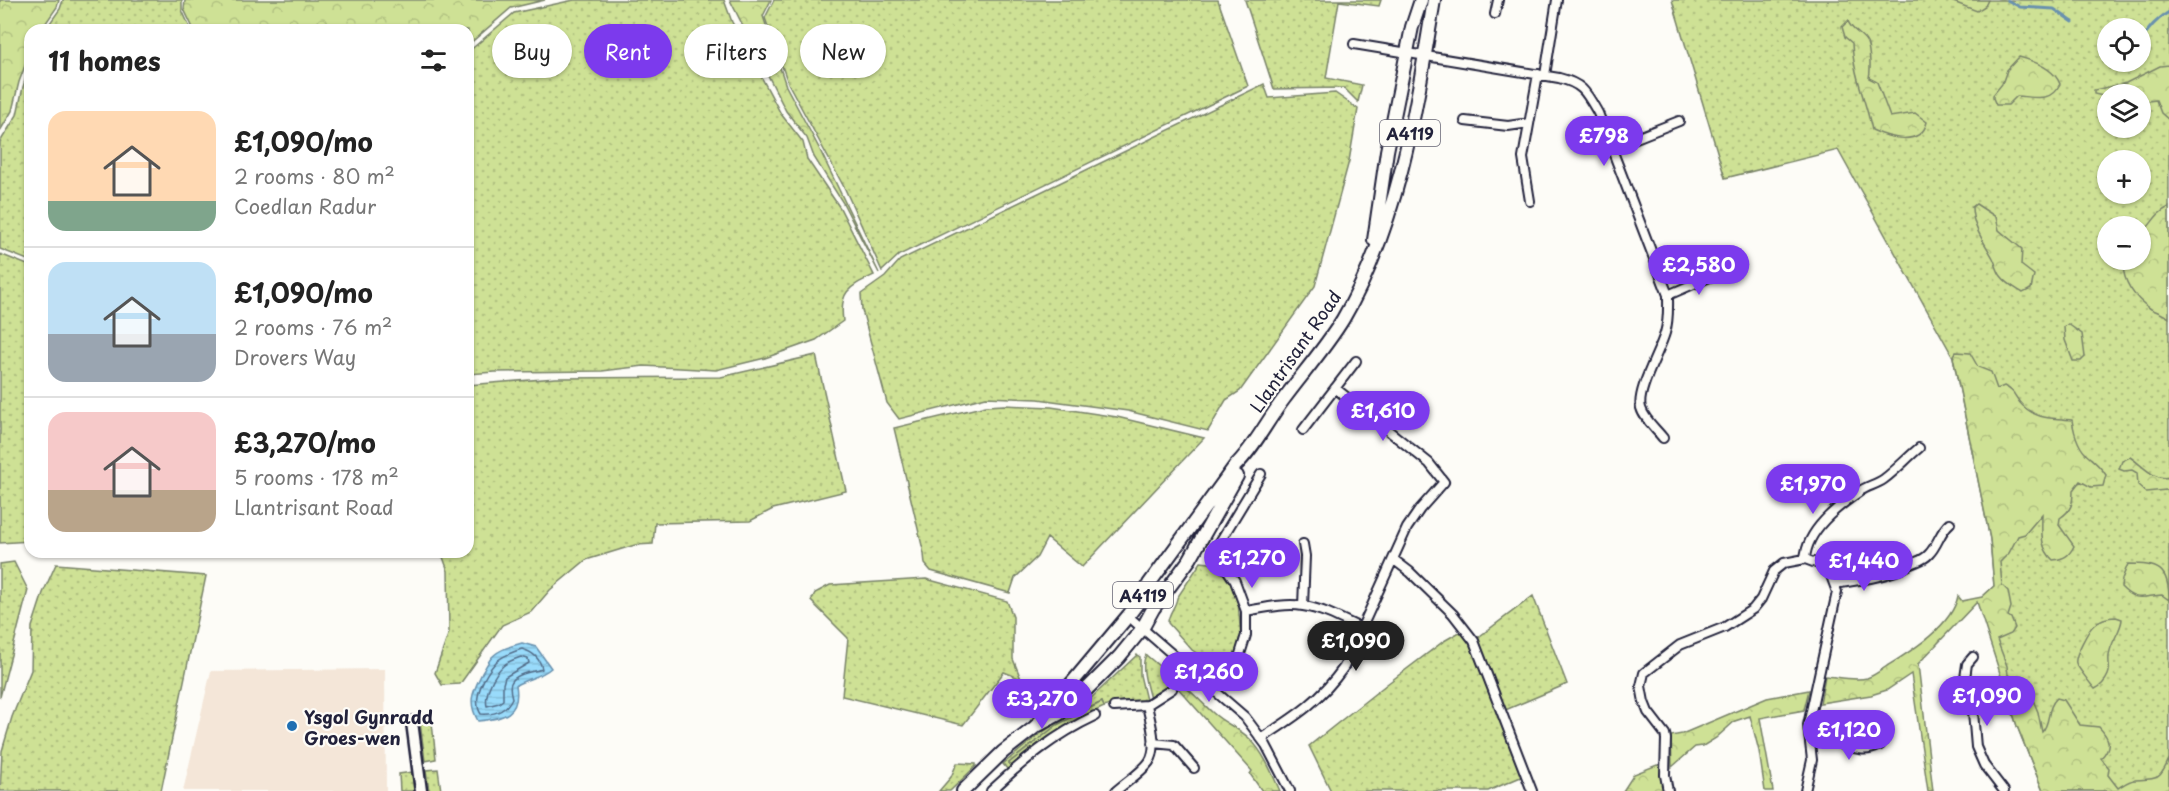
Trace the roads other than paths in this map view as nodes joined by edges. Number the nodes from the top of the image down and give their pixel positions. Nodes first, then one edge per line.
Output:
1 (1421, 0) edge
2 (1434, 0) edge
3 (1498, 0) edge
4 (1557, 0) edge
5 (1495, 14) dead end
6 (1354, 44) dead end
7 (1407, 53) junction
8 (1424, 56) junction
9 (1541, 75) junction
10 (1465, 121) dead end
11 (1679, 121) dead end
12 (1529, 123) junction
13 (1611, 147) junction
14 (1530, 201) dead end
15 (1371, 262) junction
16 (1719, 273) dead end
17 (1668, 296) junction
18 (1356, 361) dead end
19 (1335, 388) junction
20 (1303, 430) dead end
21 (1663, 438) dead end
22 (1919, 448) dead end
23 (1243, 458) junction
24 (1261, 474) dead end
25 (1950, 523) dead end
26 (1303, 544) dead end
27 (1393, 559) junction
28 (1805, 559) junction
29 (1835, 584) junction
30 (1303, 606) junction
31 (1246, 611) junction
32 (1128, 616) junction
33 (1362, 628) junction
34 (1142, 629) junction
35 (1973, 657) dead end
36 (1236, 667) dead end
37 (1172, 688) dead end
38 (1147, 705) junction
39 (1114, 707) dead end
40 (1095, 716) dead end
41 (412, 722) dead end
42 (1035, 727) junction
43 (1262, 738) junction
44 (1810, 742) junction
45 (1153, 743) junction
46 (1880, 745) dead end
47 (1194, 768) dead end
48 (421, 791) edge
49 (963, 791) edge
50 (991, 791) edge
51 (1116, 791) edge
52 (1290, 791) edge
53 (1532, 791) edge
54 (1668, 791) edge
55 (1805, 791) edge
56 (2004, 791) edge

1 - 7 main road, Llantrisant Road / A4119
2 - 8 main road, Llantrisant Road / A4119
3 - 5 street
4 - 9 street
6 - 7 street
7 - 8 street
7 - 15 main road, Llantrisant Road / A4119
8 - 9 street
8 - 15 main road, Llantrisant Road / A4119
9 - 12 street
9 - 13 street
10 - 12 street
11 - 13 street
12 - 14 street
13 - 17 street
15 - 23 main road, Llantrisant Road / A4119
16 - 17 street
17 - 21 street
18 - 19 street
19 - 20 street
19 - 27 street
22 - 28 street
23 - 32 main road, Llantrisant Road / A4119
23 - 34 main road, Llantrisant Road / A4119
24 - 31 street
25 - 29 street
26 - 30 street
27 - 33 street
27 - 53 street
28 - 29 street
28 - 54 street
29 - 44 street
30 - 31 street
30 - 33 street
31 - 36 street
32 - 34 street
32 - 42 main road, Llantrisant Road / A4119
33 - 43 street
34 - 42 main road, Llantrisant Road / A4119
34 - 43 street
35 - 56 street
37 - 38 street
38 - 39 street
38 - 45 street
40 - 50 street
41 - 48 street
42 - 49 main road, Llantrisant Road / A4119
43 - 52 street
44 - 46 street
44 - 55 street
45 - 47 street
45 - 51 street

